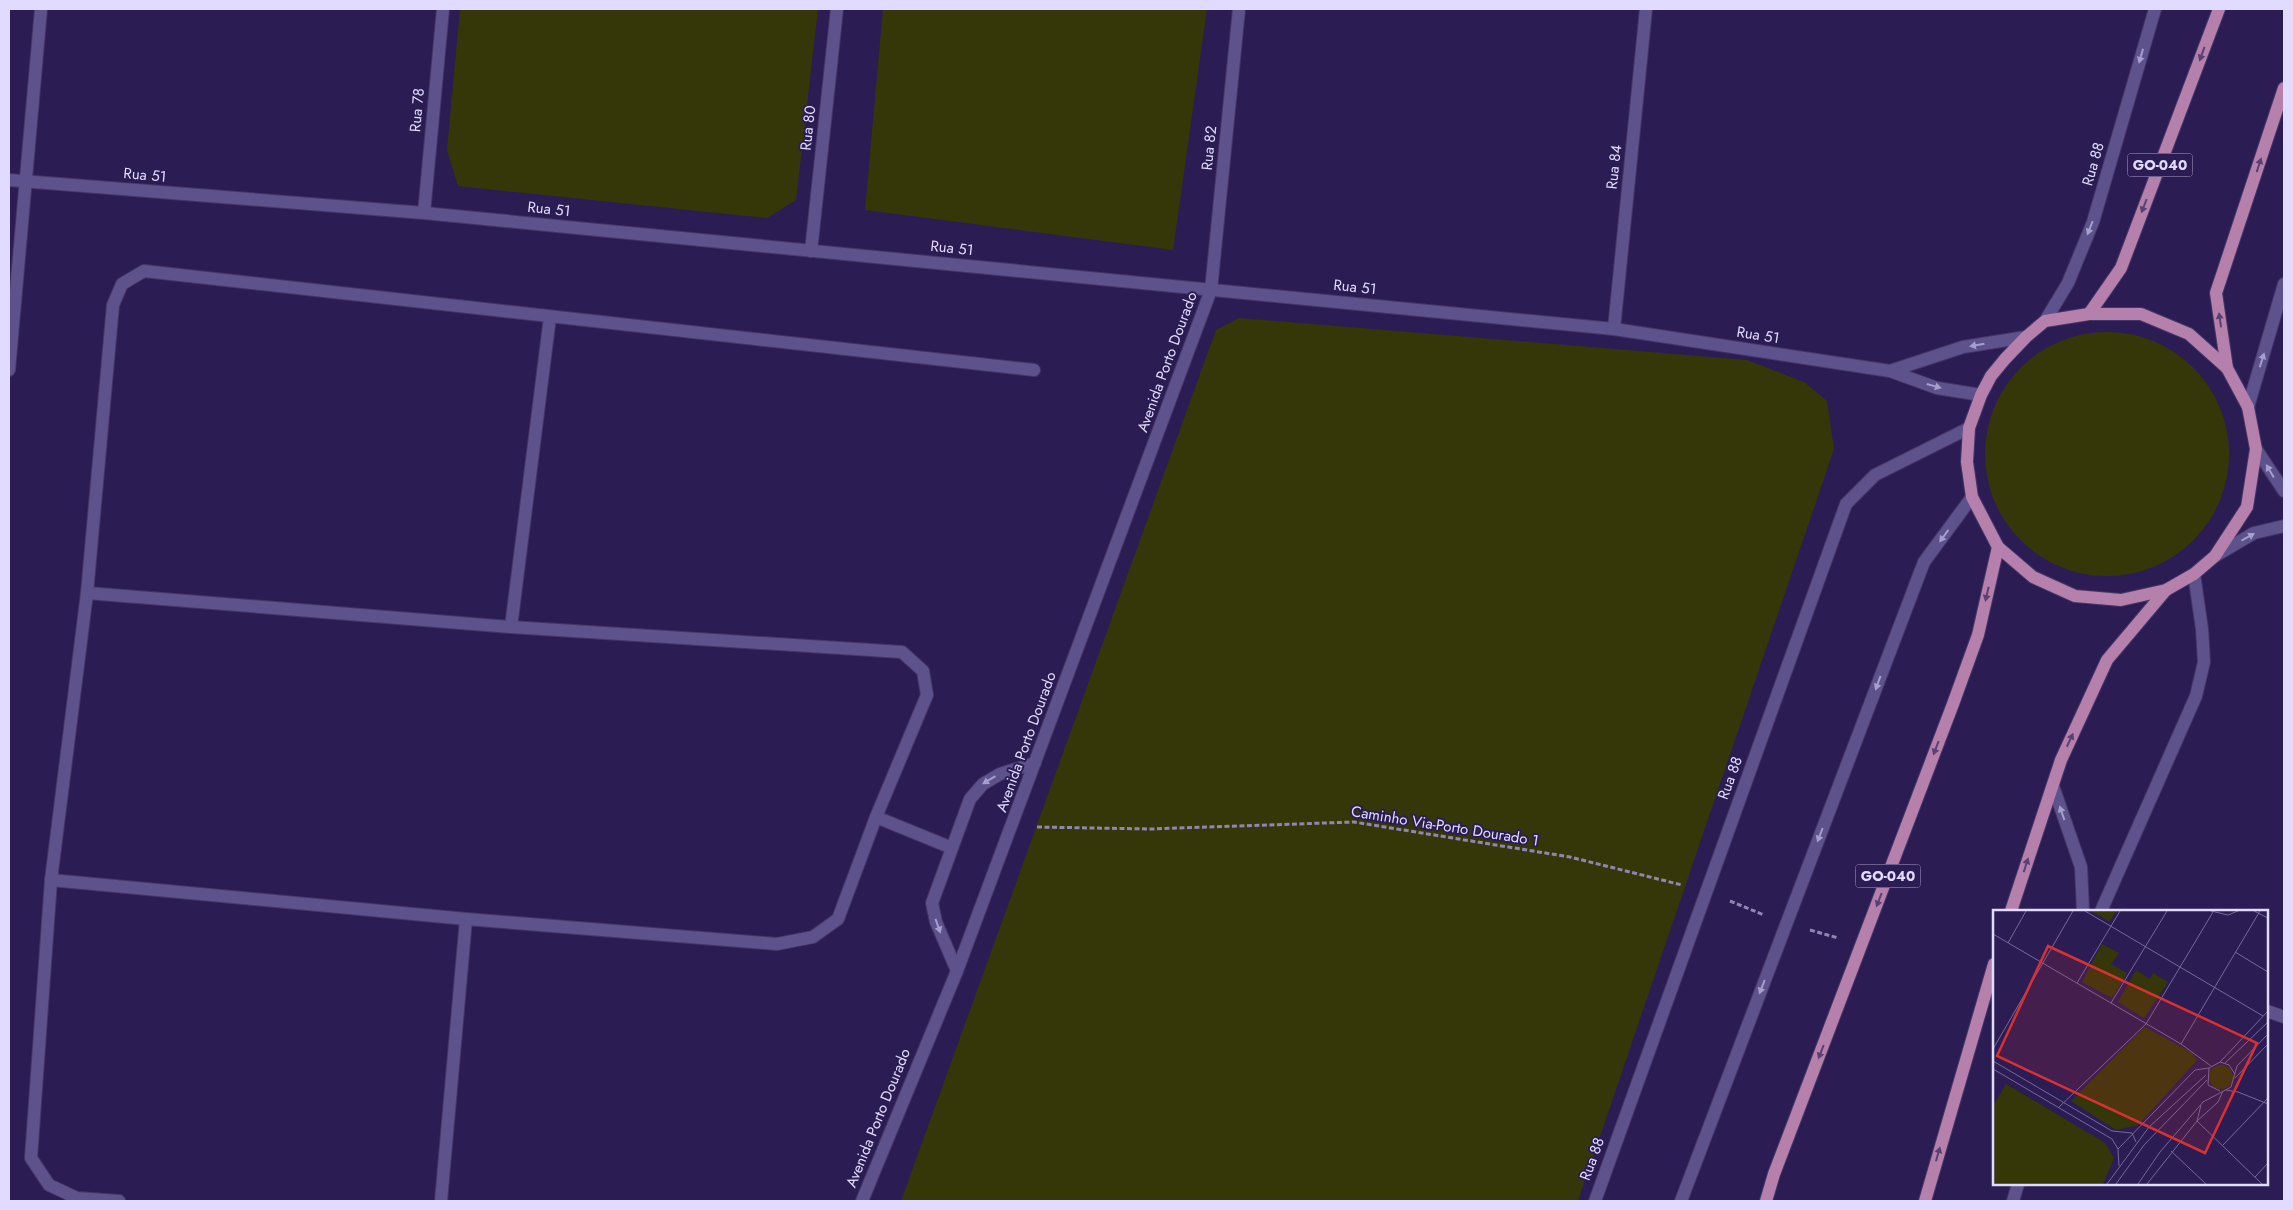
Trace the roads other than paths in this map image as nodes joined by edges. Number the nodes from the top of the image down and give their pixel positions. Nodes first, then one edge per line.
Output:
1 (41, 9) edge
2 (443, 9) edge
3 (837, 9) edge
4 (1240, 9) edge
5 (1646, 9) edge
6 (2155, 9) edge
7 (2219, 9) edge
8 (2284, 88) edge
9 (9, 180) edge
10 (26, 182) junction
11 (424, 214) junction
12 (811, 251) junction
13 (2284, 284) edge
14 (1211, 290) junction
15 (2089, 314) junction
16 (550, 316) junction
17 (2045, 321) junction
18 (1614, 329) junction
19 (2026, 337) junction
20 (2227, 368) junction
21 (9, 370) edge
22 (1034, 370) dead end
23 (1890, 371) junction
24 (1981, 395) junction
25 (2248, 407) junction
26 (1969, 428) junction
27 (2256, 449) junction
28 (2284, 491) edge
29 (1972, 496) junction
30 (2284, 526) edge
31 (1998, 547) junction
32 (2215, 556) junction
33 (2194, 574) junction
34 (2166, 590) junction
35 (87, 592) junction
36 (511, 627) junction
37 (1035, 763) junction
38 (2052, 786) junction
39 (876, 817) junction
40 (952, 848) junction
41 (51, 880) junction
42 (2011, 910) edge
43 (2083, 910) edge
44 (2101, 910) edge
45 (466, 919) junction
46 (1993, 967) edge
47 (957, 971) junction
48 (2268, 1011) edge
49 (2284, 1017) edge
50 (2018, 1185) edge
51 (119, 1201) edge
52 (441, 1201) edge
53 (862, 1201) edge
54 (1594, 1201) edge
55 (1681, 1201) edge
56 (1766, 1201) edge
57 (1926, 1201) edge
58 (2014, 1201) edge

1 - 10 street
2 - 11 street, Rua 78
3 - 12 street, Rua 80
4 - 14 street, Rua 82
5 - 18 street, Rua 84
6 -> 17 street, Rua 88
7 -> 15 main road, GO-040
20 -> 8 main road
9 - 10 street, Rua 51
10 - 11 street, Rua 51
10 - 21 street
11 - 12 street, Rua 51
12 - 14 street, Rua 51
25 -> 13 street
14 - 18 street, Rua 51
14 - 37 street, Avenida Porto Dourado
15 - 17 main road
15 - 20 main road
16 - 22 street
16 - 35 street
16 - 36 street
17 - 19 main road
18 - 23 street, Rua 51
19 -> 23 street, Rua 51
19 - 24 main road
20 - 25 main road
23 -> 24 street, Rua 51
24 - 26 main road
25 - 27 main road
26 - 29 main road
26 - 54 street, Rua 88
28 -> 27 street
27 - 32 main road
29 - 31 main road
29 -> 55 street
32 -> 30 street
31 - 34 main road
31 -> 56 main road, GO-040
32 - 33 main road
33 - 34 main road
33 - 44 street
38 -> 34 main road
35 - 36 street
35 - 41 street
36 - 39 street
37 -> 40 street
37 - 47 street, Avenida Porto Dourado
42 -> 38 main road
43 -> 38 street
39 - 40 street
39 - 45 street
40 -> 47 street
41 - 45 street
41 - 51 street
45 - 52 street
57 -> 46 main road
47 - 53 street, Avenida Porto Dourado
48 - 49 street
50 - 58 street

